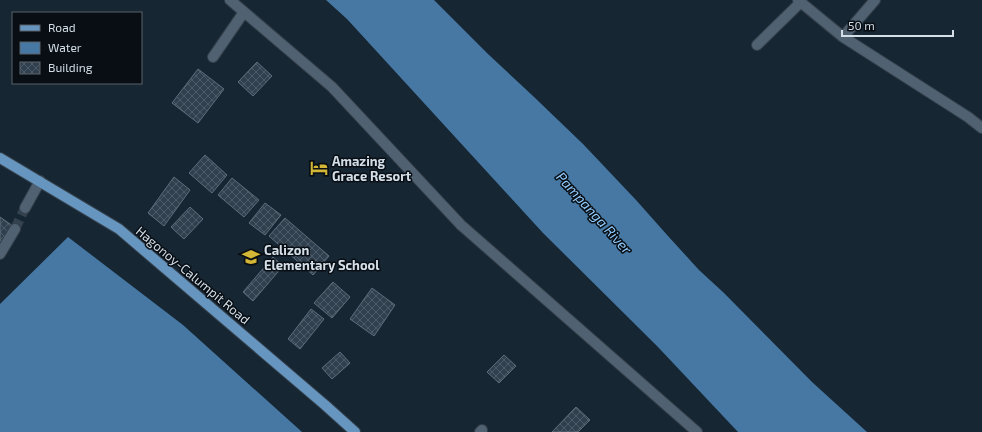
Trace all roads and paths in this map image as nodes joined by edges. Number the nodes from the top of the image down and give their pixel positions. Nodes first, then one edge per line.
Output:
1 (230, 0) edge
2 (875, 0) edge
3 (799, 1) edge
4 (244, 12) junction
5 (843, 37) junction
6 (757, 45) dead end
7 (213, 57) dead end
8 (982, 128) edge
9 (0, 158) edge
10 (40, 181) junction
11 (25, 208) tunnel mouth
12 (15, 229) tunnel mouth
13 (0, 254) edge
14 (355, 432) edge
15 (697, 432) edge

1 - 4 street
2 - 5 street
3 - 5 street
3 - 6 street
4 - 7 street
4 - 15 street
5 - 8 street
9 - 10 main road, Hagonoy-Calumpit Road
10 - 11 street
10 - 14 main road, Hagonoy-Calumpit Road
12 - 13 street

